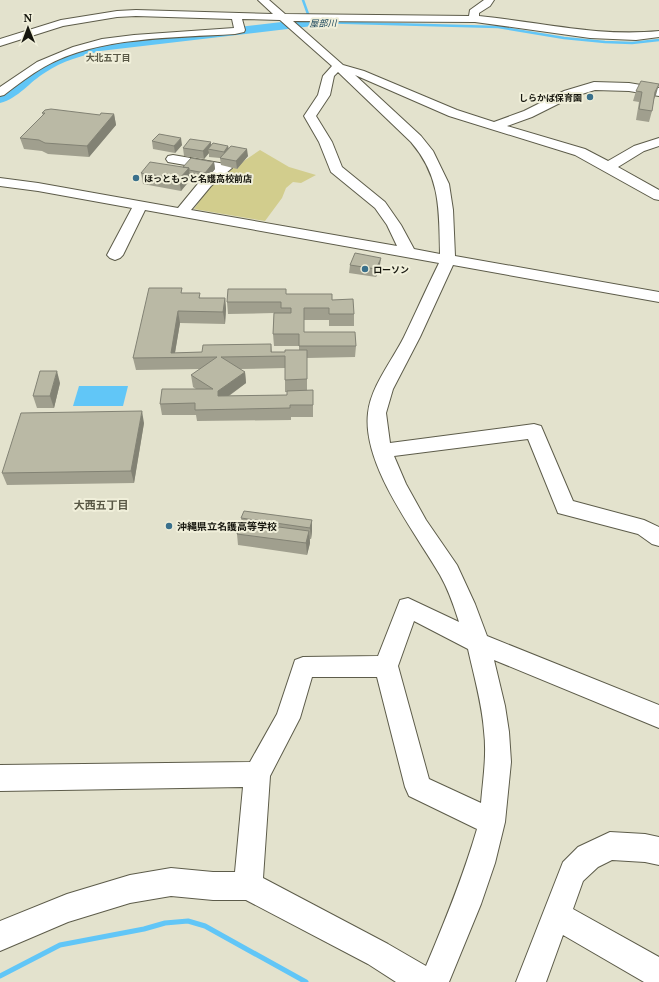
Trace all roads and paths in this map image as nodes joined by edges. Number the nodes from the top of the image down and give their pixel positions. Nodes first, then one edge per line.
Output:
1 (263, 0) edge
2 (489, 0) edge
3 (148, 3) dead end
4 (117, 14) junction
5 (282, 17) junction
6 (237, 19) dead end
7 (474, 19) junction
8 (659, 34) edge
9 (0, 43) edge
10 (339, 67) junction
11 (0, 92) edge
12 (659, 92) edge
13 (494, 126) junction
14 (659, 142) edge
15 (173, 159) dead end
16 (609, 167) junction
17 (0, 182) edge
18 (659, 196) edge
19 (141, 205) junction
20 (182, 212) junction
21 (408, 253) junction
22 (115, 255) dead end
23 (448, 260) junction
24 (659, 297) edge
25 (382, 451) junction
26 (659, 538) edge
27 (478, 643) junction
28 (386, 666) junction
29 (659, 717) edge
30 (256, 774) junction
31 (0, 778) edge
32 (492, 822) junction
33 (659, 851) edge
34 (248, 886) junction
35 (556, 915) junction
36 (0, 936) edge
37 (659, 974) edge
38 (423, 982) edge
39 (434, 982) edge
40 (531, 982) edge

1 - 5 street
2 - 7 street
3 - 4 street
4 - 5 street
4 - 9 street
5 - 7 street
5 - 10 street
6 - 11 street
7 - 8 street
10 - 13 street
10 - 21 street
10 - 23 street
12 - 13 street
13 - 16 street
14 - 16 street
15 - 20 street
16 - 18 street
17 - 19 street
19 - 20 street
19 - 22 street
20 - 21 street
21 - 23 street
23 - 24 street
23 - 25 street
25 - 26 street
25 - 27 street
27 - 28 street
27 - 29 street
27 - 32 street
28 - 30 street
28 - 32 street
30 - 31 street
30 - 34 street
32 - 39 street
33 - 35 street
34 - 36 street
34 - 38 street
35 - 37 street
35 - 40 street

